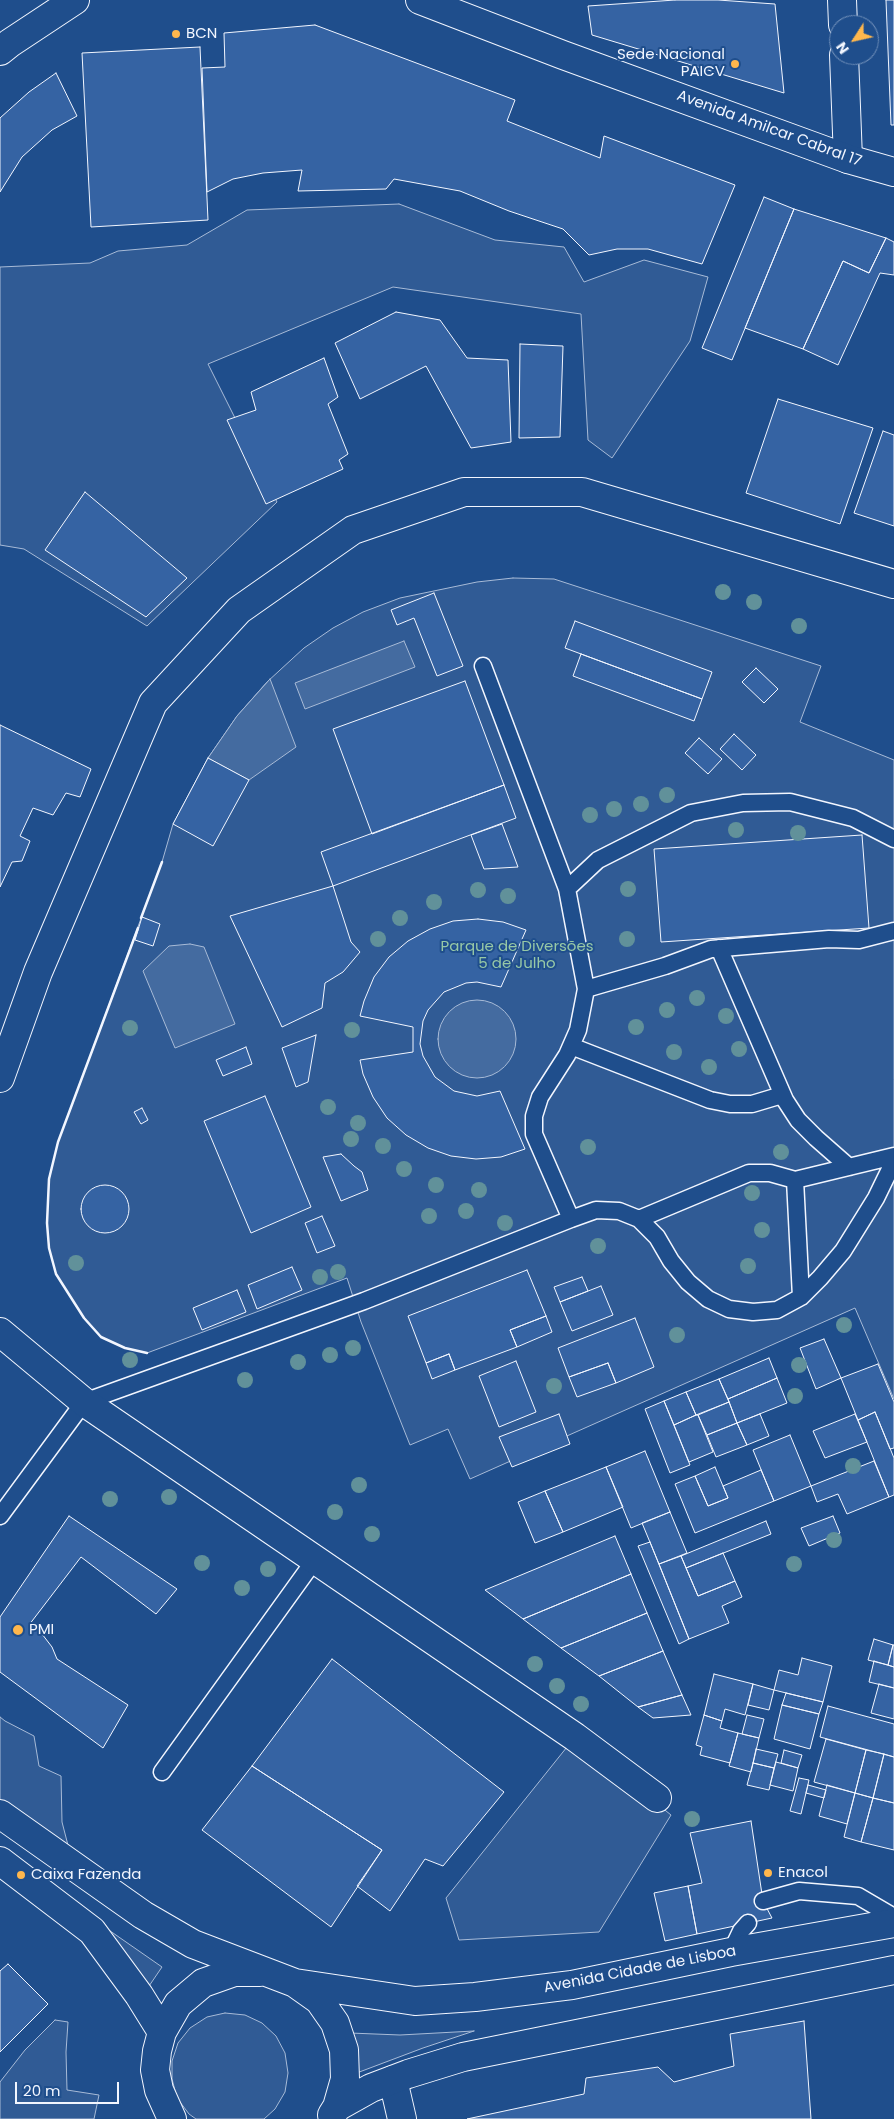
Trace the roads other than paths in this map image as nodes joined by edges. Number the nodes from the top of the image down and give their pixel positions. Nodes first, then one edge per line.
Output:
1 (75, 0) edge
2 (420, 0) edge
3 (842, 0) edge
4 (843, 15) edge
5 (0, 52) edge
6 (844, 65) edge
7 (848, 159) junction
8 (894, 172) edge
9 (894, 584) edge
10 (483, 666) dead end
11 (894, 839) edge
12 (567, 889) junction
13 (894, 931) edge
14 (719, 948) junction
15 (586, 989) junction
16 (571, 1046) junction
17 (0, 1078) edge
18 (782, 1095) junction
19 (894, 1156) edge
20 (894, 1161) edge
21 (849, 1167) junction
22 (795, 1180) junction
23 (571, 1219) junction
24 (639, 1220) junction
25 (801, 1296) junction
26 (0, 1332) edge
27 (84, 1402) junction
28 (0, 1516) edge
29 (314, 1561) junction
30 (162, 1772) dead end
31 (657, 1798) dead end
32 (0, 1814) edge
33 (0, 1860) edge
34 (763, 1901) dead end
35 (894, 1917) edge
36 (748, 1923) dead end
37 (894, 1923) edge
38 (731, 1952) junction
39 (894, 1970) edge
40 (266, 1972) junction
41 (295, 1982) junction
42 (162, 2032) junction
43 (393, 2080) junction
44 (333, 2113) edge
45 (172, 2119) edge
46 (402, 2119) edge

1 - 5 street
2 - 7 street, Avenida Amilcar Cabral 17
3 - 4 street
6 - 7 street
7 - 8 street, Avenida Amilcar Cabral 17
9 - 17 street
10 - 12 lane
11 - 12 lane
12 - 15 lane
13 - 14 lane
14 - 15 lane
14 - 18 lane
15 - 16 lane
16 - 18 lane
16 - 23 lane
18 - 21 lane
19 - 21 lane
20 - 25 lane
21 - 22 lane
22 - 24 lane
22 - 25 lane
23 - 24 lane
23 - 27 lane
24 - 25 lane
26 - 27 street
27 - 28 lane
27 - 29 street
29 - 30 lane
29 - 31 street
32 - 40 street
33 - 42 street
34 - 35 lane
36 - 38 lane
37 - 38 street, Avenida Cidade de Lisboa
38 - 41 street, Avenida Cidade de Lisboa
39 - 43 street
40 - 41 street
40 - 42 street
41 - 44 street
42 - 45 street
43 - 44 street
43 - 46 street

